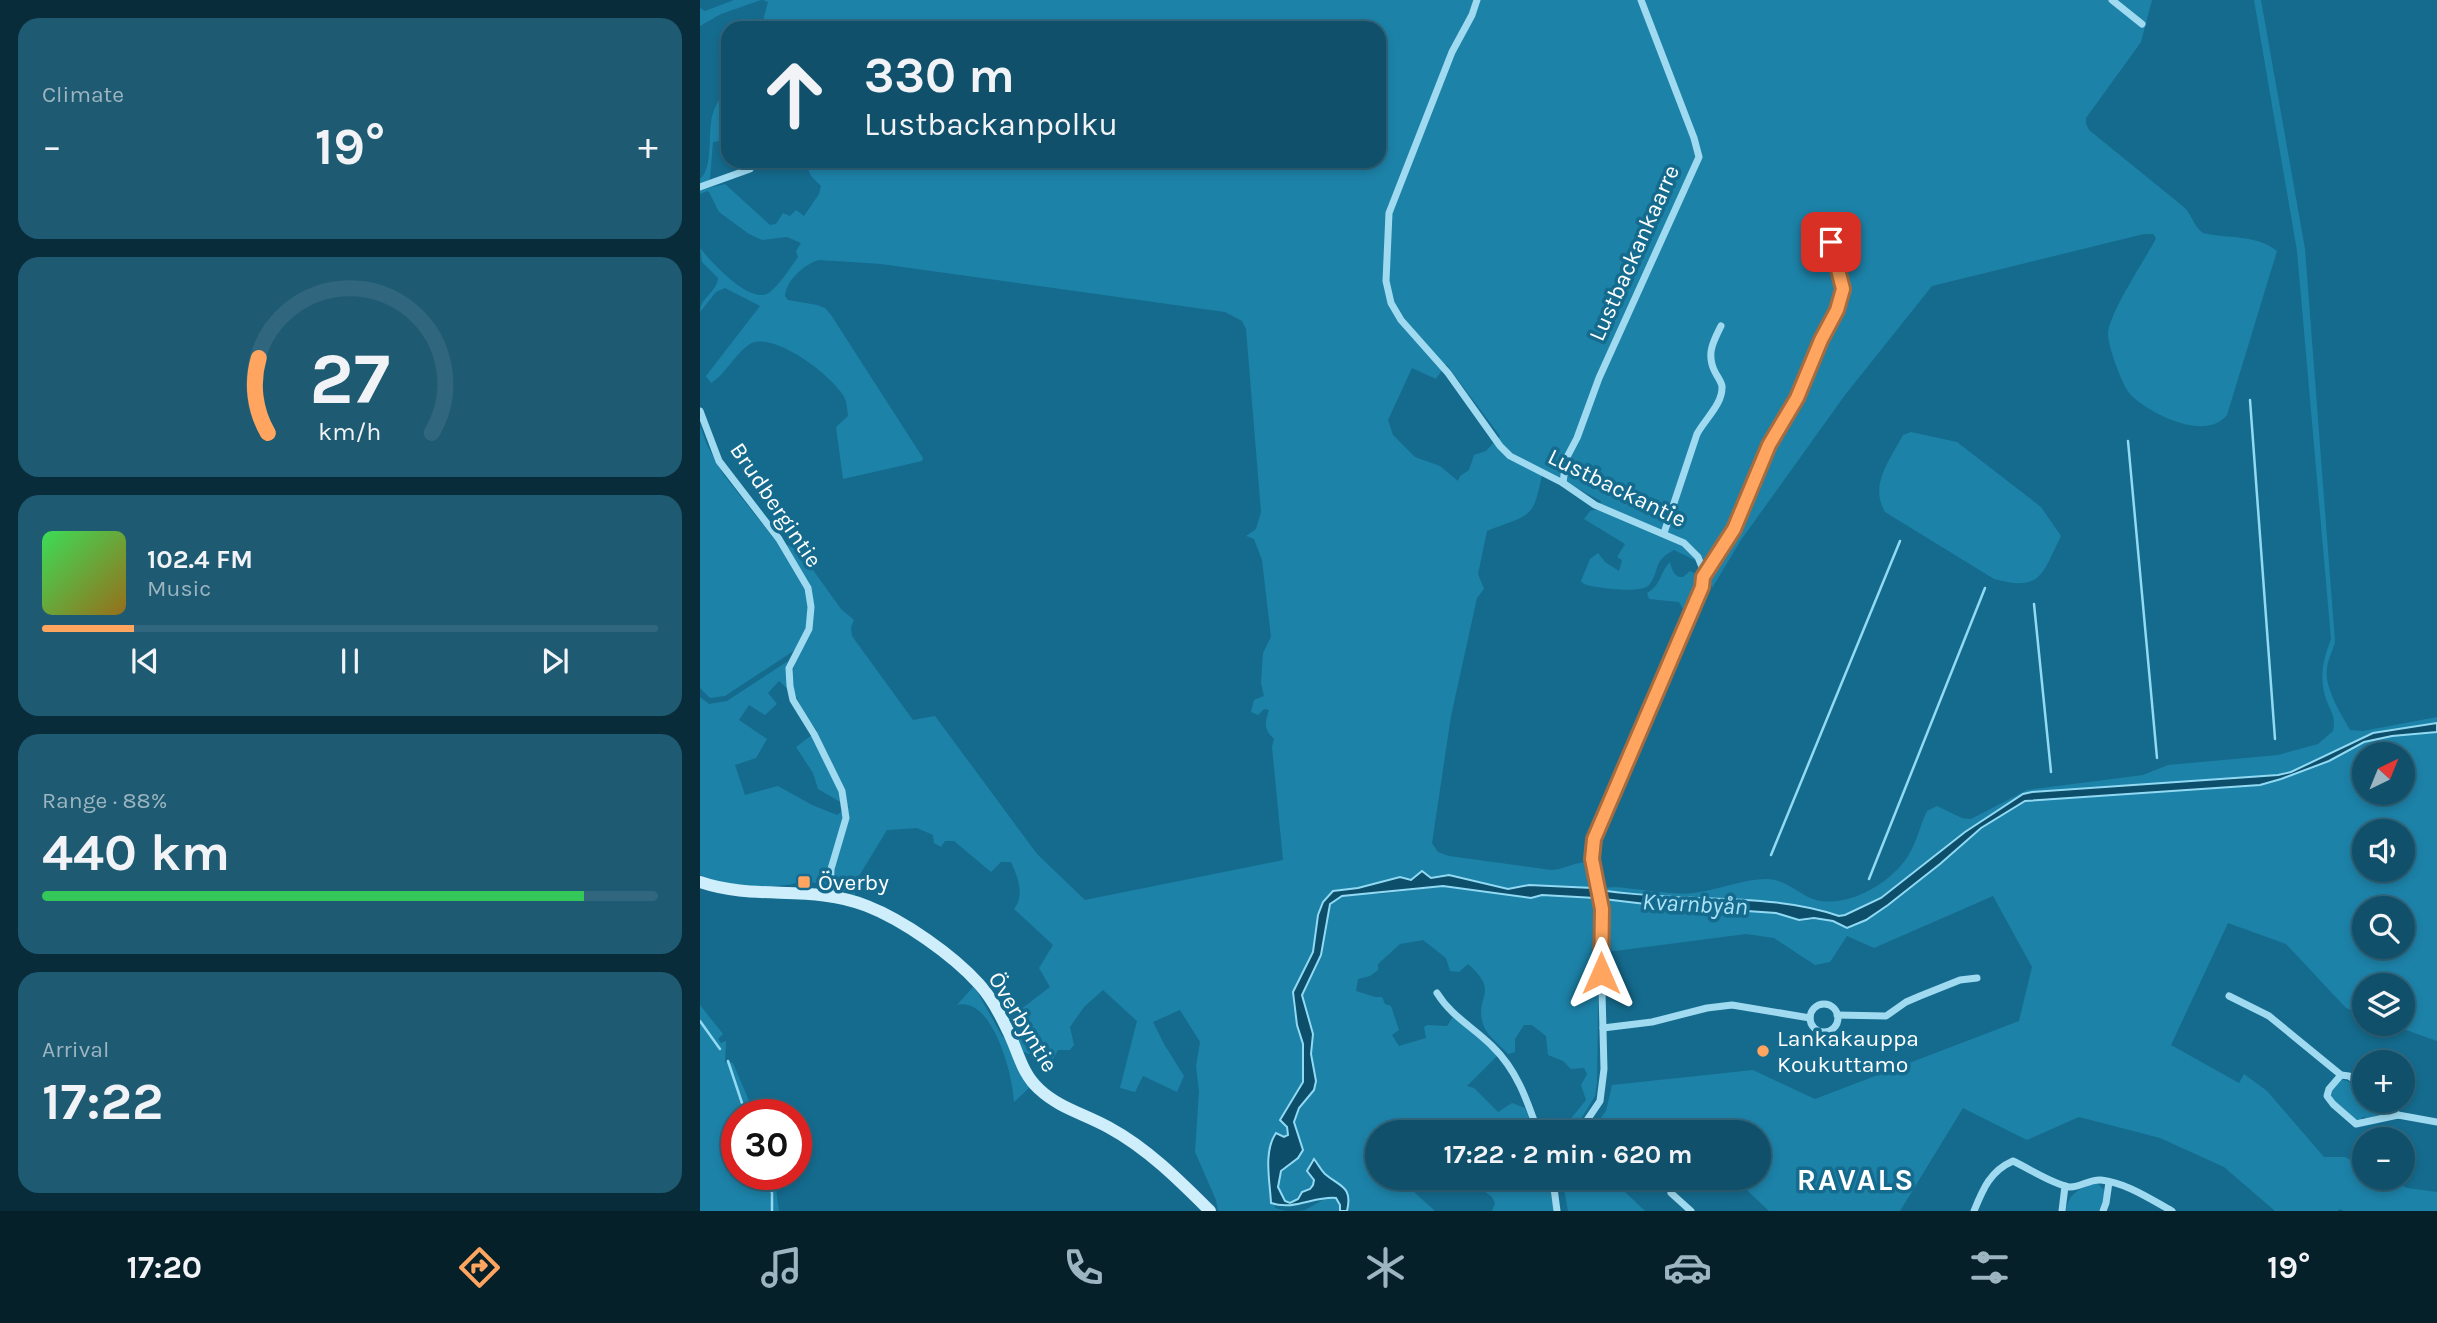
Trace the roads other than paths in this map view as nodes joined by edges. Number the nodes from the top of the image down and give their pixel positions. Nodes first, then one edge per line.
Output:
1 (1477, 0) edge
2 (1642, 0) edge
3 (2112, 0) edge
4 (2142, 24) dead end
5 (750, 169) dead end
6 (700, 187) edge
7 (1831, 242) dead end
8 (1721, 326) dead end
9 (700, 411) edge
10 (1563, 483) junction
11 (1664, 533) junction
12 (1703, 577) junction
13 (700, 882) edge
14 (830, 896) junction
15 (1977, 978) dead end
16 (1437, 993) dead end
17 (2229, 996) dead end
18 (1837, 1015) junction
19 (1810, 1018) junction
20 (1603, 1028) junction
21 (2341, 1075) junction
22 (2352, 1078) edge
23 (2396, 1113) edge
24 (2398, 1115) junction
25 (1534, 1120) edge
26 (1587, 1120) edge
27 (2437, 1122) edge
28 (2109, 1182) junction
29 (2065, 1186) junction
30 (1555, 1190) edge
31 (1671, 1193) dead end
32 (1210, 1211) edge
33 (1557, 1211) edge
34 (1691, 1211) edge
35 (1974, 1211) edge
36 (2062, 1211) edge
37 (2103, 1211) edge
38 (2172, 1211) edge

1 - 10 street, Lustbackantie
2 - 10 street, Lustbackankaarre
3 - 4 street
5 - 6 street
7 - 12 street
8 - 11 street
9 - 14 street, Brudbergintie
10 - 11 street, Lustbackantie
11 - 12 street, Lustbackantie
12 - 20 street
13 - 14 street, Överbyntie
14 - 32 street, Överbyntie
15 - 18 street
16 - 25 street
17 - 21 street
18 - 19 street
18 - 19 street
19 - 20 street
20 - 26 street
21 - 22 street
21 - 24 street
23 - 24 street
24 - 27 street
28 - 29 street
28 - 37 street
28 - 38 street
29 - 35 street
29 - 36 street
30 - 33 street
31 - 34 street

